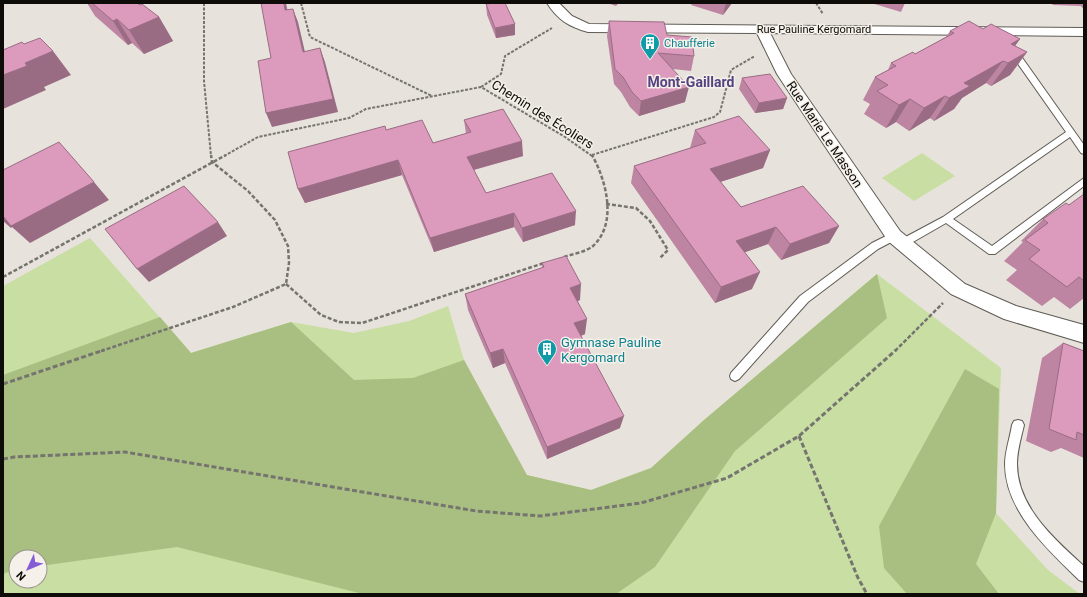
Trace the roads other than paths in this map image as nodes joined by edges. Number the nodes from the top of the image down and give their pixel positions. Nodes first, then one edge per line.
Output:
1 (553, 3) edge
2 (761, 29) junction
3 (996, 31) junction
4 (1084, 32) edge
5 (1071, 132) junction
6 (1084, 150) edge
7 (1084, 181) edge
8 (946, 219) junction
9 (899, 239) junction
10 (1084, 334) edge
11 (735, 376) dead end
12 (1018, 425) dead end
13 (1084, 575) edge

1 - 2 street, Rue Pauline Kergomard
2 - 3 street, Rue Pauline Kergomard
2 - 9 street, Rue Marie Le Masson
3 - 4 street, Rue Pauline Kergomard
3 - 5 lane
5 - 6 lane
5 - 8 lane
7 - 8 lane
8 - 9 lane
9 - 10 street, Rue Marie Le Masson
9 - 11 lane
12 - 13 lane

